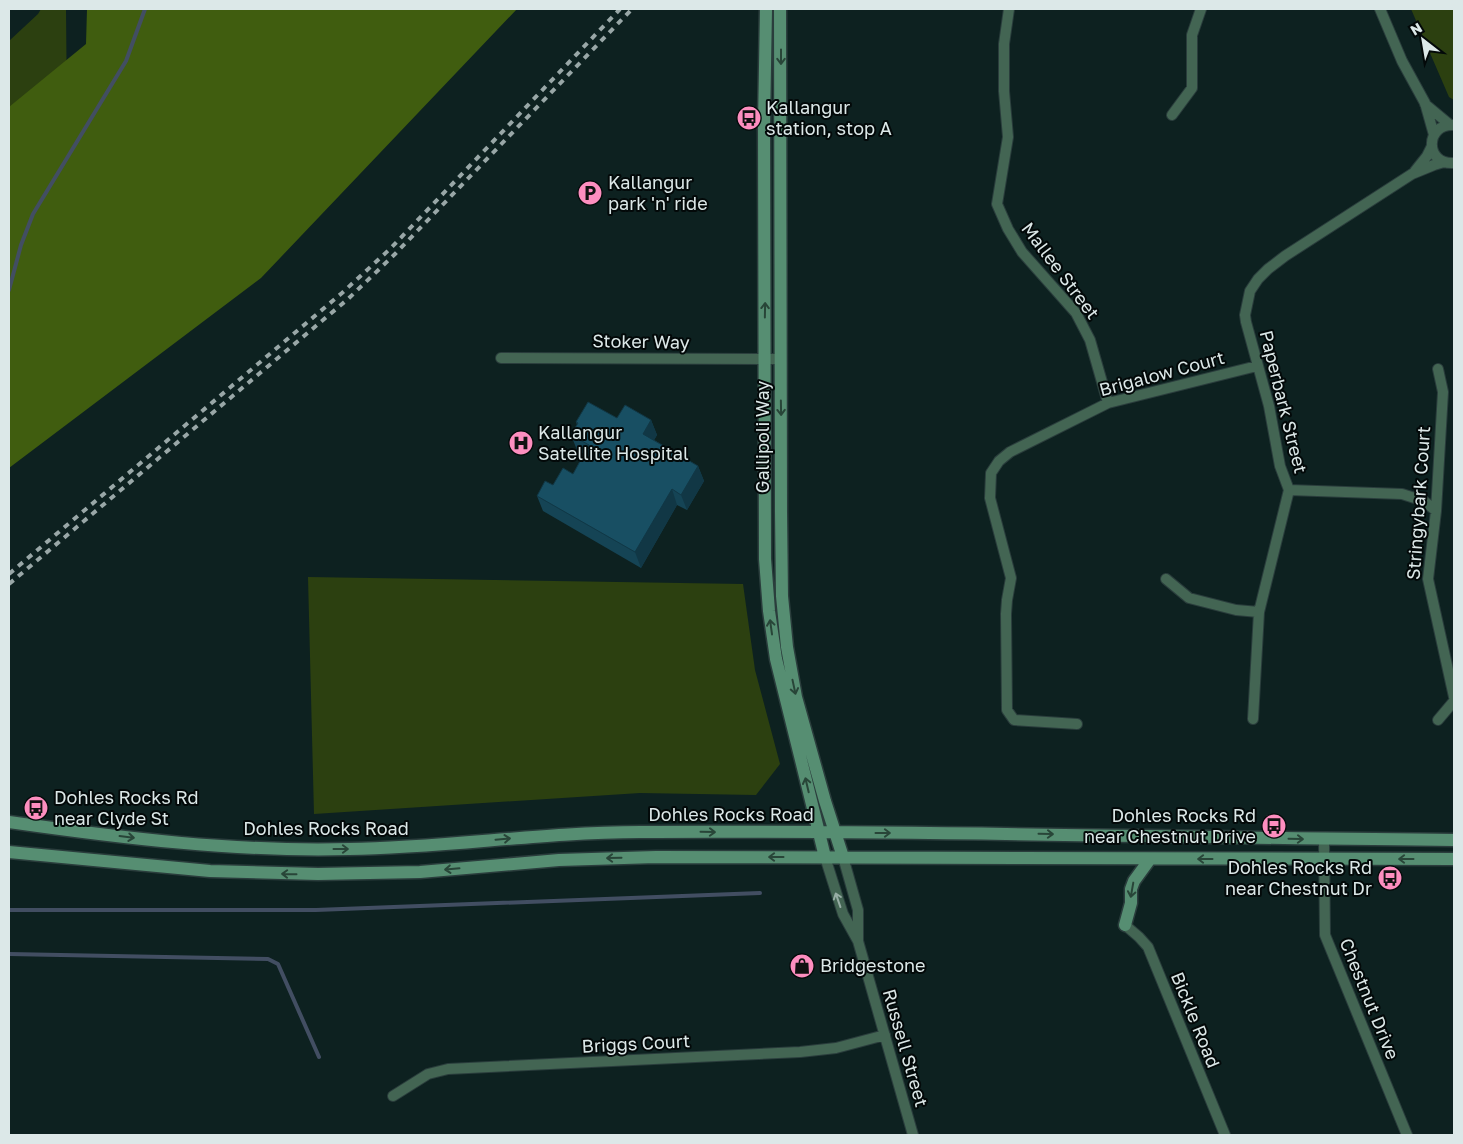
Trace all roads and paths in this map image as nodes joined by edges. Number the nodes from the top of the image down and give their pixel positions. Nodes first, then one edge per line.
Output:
1 (766, 9) edge
2 (780, 9) edge
3 (1010, 9) edge
4 (1201, 9) edge
5 (1380, 9) edge
6 (1425, 103) junction
7 (1172, 115) dead end
8 (1452, 124) edge
9 (1434, 135) junction
10 (1432, 146) junction
11 (1449, 162) edge
12 (1412, 174) junction
13 (501, 358) dead end
14 (764, 359) junction
15 (781, 359) junction
16 (1257, 366) junction
17 (1438, 369) dead end
18 (1108, 403) junction
19 (1289, 490) junction
20 (1436, 511) junction
21 (1166, 579) dead end
22 (1259, 612) junction
23 (1454, 699) edge
24 (1253, 719) dead end
25 (1438, 720) dead end
26 (1077, 724) dead end
27 (9, 822) edge
28 (818, 832) junction
29 (835, 832) junction
30 (1324, 839) junction
31 (1454, 840) edge
32 (9, 852) edge
33 (825, 857) junction
34 (843, 857) junction
35 (1150, 859) junction
36 (1324, 859) junction
37 (1454, 859) edge
38 (1125, 925) joint
39 (858, 941) junction
40 (884, 1035) junction
41 (393, 1096) dead end
42 (913, 1135) edge
43 (1225, 1135) edge
44 (1407, 1135) edge

14 -> 1 main road, Gallipoli Way
2 -> 15 main road, Gallipoli Way
3 - 18 street, Mallee Street
4 - 7 street
5 - 6 street
6 - 8 street
6 - 9 street
8 - 9 street
9 - 10 street
10 - 11 street
10 - 12 street, Paperbark Street
11 - 12 street, Paperbark Street
12 - 16 street, Paperbark Street
13 - 14 street, Stoker Way
14 - 15 street, Stoker Way
28 -> 14 main road, Gallipoli Way
15 -> 29 main road, Gallipoli Way
16 - 18 street, Brigalow Court
16 - 19 street, Paperbark Street
17 - 20 street, Stringybark Court
18 - 26 street, Brigalow Court
19 - 20 street
19 - 22 street, Paperbark Street
20 - 23 street, Stringybark Court
21 - 22 street
22 - 24 street, Paperbark Street
23 - 25 street, Stringybark Court
27 -> 28 main road, Dohles Rocks Road
28 - 29 main road, Dohles Rocks Road
28 - 33 main road, Gallipoli Way
29 -> 30 main road, Dohles Rocks Road
29 - 34 main road, Gallipoli Way
30 - 31 main road, Dohles Rocks Road
30 - 36 street, Chestnut Drive
33 -> 32 main road
33 - 34 main road
39 -> 33 street, Russell Street
34 - 35 main road
34 - 39 street, Russell Street
36 -> 35 main road
35 -> 38 main road
37 -> 36 main road
36 - 44 street, Chestnut Drive
38 - 43 street, Bickle Road
39 - 40 street, Russell Street
40 - 41 street, Briggs Court
40 - 42 street, Russell Street

